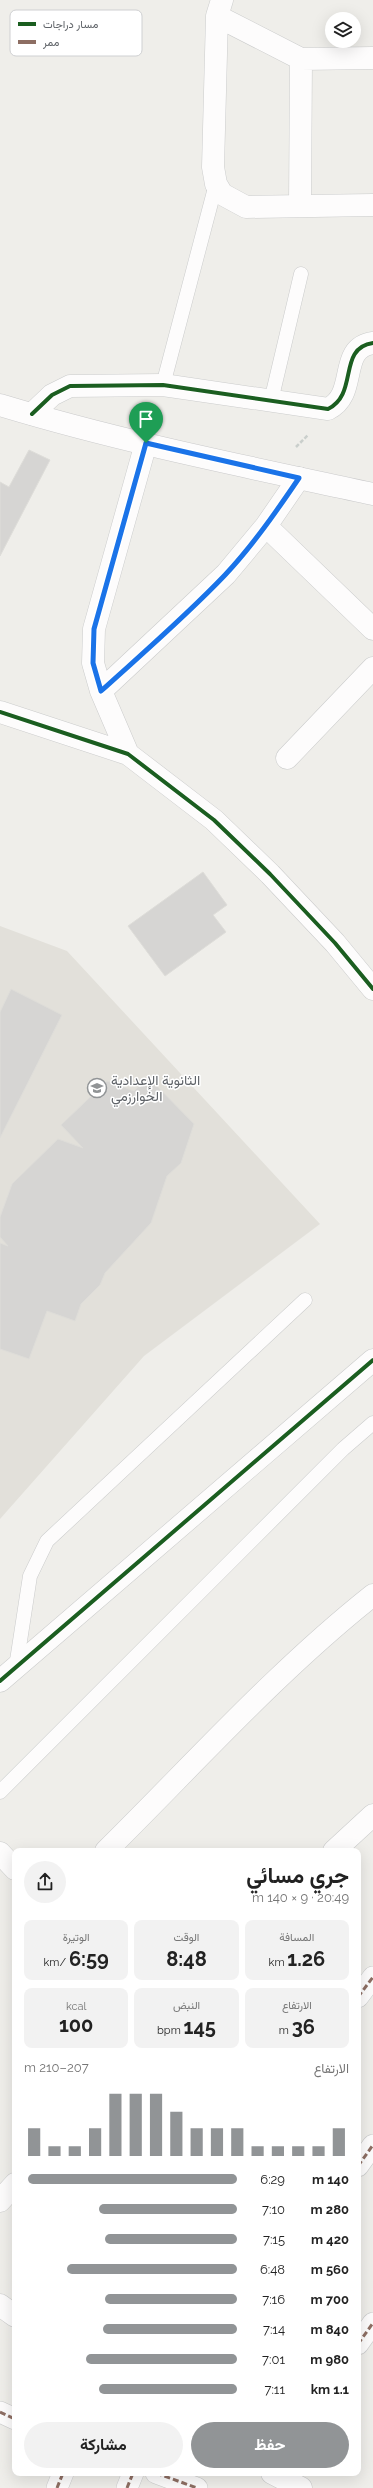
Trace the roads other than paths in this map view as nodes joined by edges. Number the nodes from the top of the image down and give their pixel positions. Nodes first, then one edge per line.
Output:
1 (219, 8) edge
2 (373, 58) edge
3 (301, 59) junction
4 (216, 184) junction
5 (373, 205) edge
6 (300, 206) junction
7 (301, 274) dead end
8 (373, 342) edge
9 (164, 385) junction
10 (271, 401) junction
11 (0, 405) edge
12 (32, 414) junction
13 (146, 443) junction
14 (299, 478) junction
15 (373, 494) edge
16 (266, 526) junction
17 (373, 629) edge
18 (373, 668) edge
19 (101, 691) junction
20 (0, 712) edge
21 (128, 754) junction
22 (287, 758) dead end
23 (373, 989) edge
24 (305, 1300) dead end
25 (373, 1360) edge
26 (373, 1423) edge
27 (373, 1595) edge
28 (16, 1667) junction
29 (0, 1681) edge
30 (0, 1792) edge
31 (373, 1814) edge
32 (109, 1848) edge
33 (337, 1848) edge
34 (0, 1853) edge
35 (12, 1866) edge
36 (373, 1977) edge
37 (361, 1993) edge
38 (373, 2145) edge
39 (361, 2162) edge
40 (12, 2187) edge
41 (0, 2201) edge
42 (0, 2305) edge
43 (12, 2314) edge
44 (373, 2323) edge
45 (361, 2340) edge
46 (0, 2412) edge
47 (12, 2418) edge
48 (62, 2476) edge
49 (132, 2476) edge
50 (164, 2476) edge
51 (278, 2476) edge
52 (57, 2488) edge
53 (127, 2488) edge
54 (197, 2488) edge
55 (301, 2488) edge

1 - 3 street
1 - 4 street
2 - 3 street
3 - 6 street
4 - 6 street
4 - 9 lane
5 - 6 street
7 - 10 lane
8 - 10 street
9 - 10 street
9 - 12 street
11 - 12 street
12 - 13 street
13 - 14 street
13 - 19 street
14 - 15 street
14 - 16 street
16 - 17 street
16 - 19 street
18 - 22 street
19 - 21 street
20 - 21 street
21 - 23 street
24 - 28 lane
25 - 28 street
26 - 30 lane
27 - 32 street
28 - 29 street
31 - 33 street
34 - 35 street
36 - 37 street
38 - 39 street
40 - 41 street
42 - 43 street
44 - 45 street
46 - 47 street
48 - 52 street
49 - 53 street
50 - 54 street
51 - 55 street

